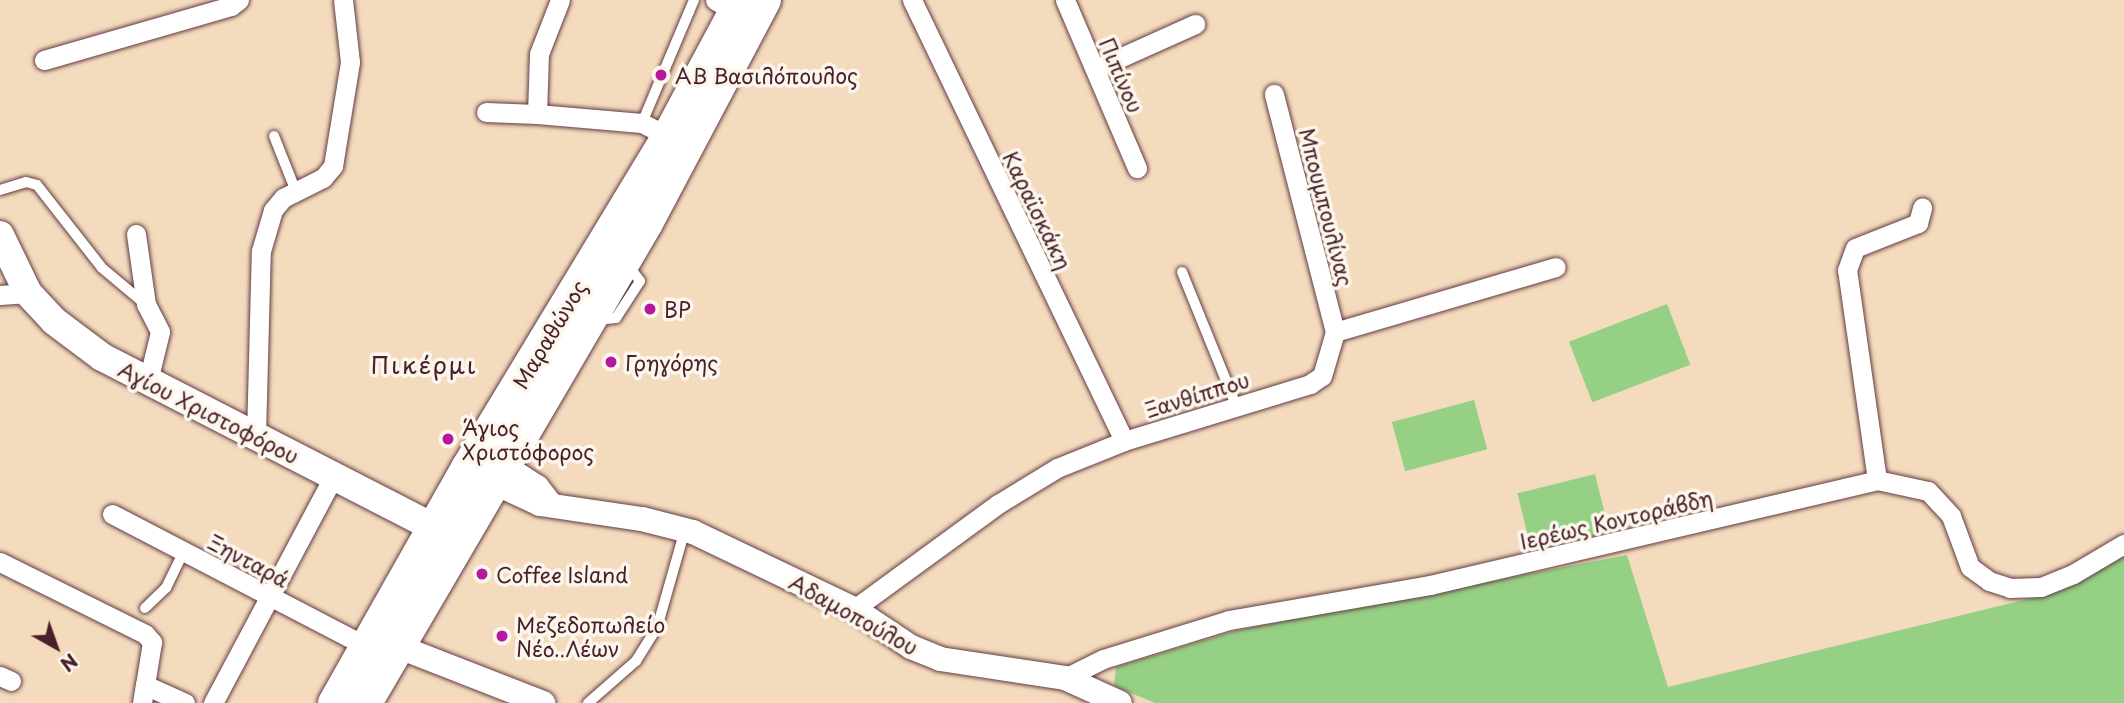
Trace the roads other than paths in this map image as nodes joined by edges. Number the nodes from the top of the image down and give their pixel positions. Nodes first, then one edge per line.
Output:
1 (239, 0) edge
2 (343, 0) edge
3 (560, 0) edge
4 (694, 0) edge
5 (765, 0) edge
6 (912, 0) edge
7 (1065, 0) edge
8 (730, 4) edge
9 (1195, 24) dead end
10 (44, 61) dead end
11 (1095, 69) junction
12 (1274, 94) dead end
13 (486, 112) dead end
14 (537, 114) junction
15 (655, 129) junction
16 (274, 136) dead end
17 (1137, 168) dead end
18 (295, 189) junction
19 (0, 190) edge
20 (1922, 208) dead end
21 (136, 234) dead end
22 (0, 235) edge
23 (1556, 267) dead end
24 (1182, 272) dead end
25 (28, 292) junction
26 (0, 295) edge
27 (146, 304) junction
28 (1335, 332) junction
29 (148, 381) junction
30 (1236, 405) junction
31 (256, 436) junction
32 (1124, 441) junction
33 (486, 467) junction
34 (334, 475) junction
35 (1877, 480) junction
36 (112, 514) dead end
37 (685, 530) junction
38 (447, 534) junction
39 (2124, 544) edge
40 (184, 551) junction
41 (0, 562) edge
42 (269, 596) junction
43 (145, 608) dead end
44 (854, 609) junction
45 (381, 647) junction
46 (1065, 678) junction
47 (144, 694) edge
48 (186, 703) edge
49 (213, 703) edge
50 (334, 703) edge
51 (366, 703) edge
52 (543, 703) edge
53 (588, 703) edge
54 (1120, 703) edge

1 - 10 street
2 - 18 street
3 - 14 street
4 - 15 lane
5 - 33 main road, Μαραθώνος
6 - 32 street, Καραϊσκάκη
7 - 11 street, Πιπίνου
8 - 15 main road, Μαραθώνος
9 - 11 street
11 - 17 street, Πιπίνου
12 - 28 street, Μπουμπουλίνας
13 - 14 street
14 - 15 street
15 - 33 main road, Μαραθώνος
16 - 18 lane
18 - 31 street
19 - 27 lane
20 - 35 street
21 - 27 street
22 - 25 main road, Αγίου Χριστοφόρου
23 - 28 street
24 - 30 lane
25 - 26 street
25 - 29 main road, Αγίου Χριστοφόρου
27 - 29 street
28 - 30 street, Ξανθίππου
29 - 31 main road, Αγίου Χριστοφόρου
30 - 32 street, Ξανθίππου
31 - 34 main road, Αγίου Χριστοφόρου
32 - 44 street, Ξανθίππου
33 - 37 street, Αδαμοπούλου
33 - 38 main road, Μαραθώνος
34 - 38 main road, Αγίου Χριστοφόρου
34 - 42 street
35 - 39 street, Ιερέως Κοντοράβδη
35 - 46 street, Ιερέως Κοντοράβδη
36 - 40 street, Ξηνταρά
37 - 44 street, Αδαμοπούλου
37 - 53 lane
38 - 45 main road, Μαραθώνος
40 - 42 street, Ξηνταρά
40 - 43 lane
41 - 47 street
42 - 45 street, Ξηνταρά
42 - 49 street
44 - 46 street, Αδαμοπούλου
45 - 50 main road, Μαραθώνος
45 - 51 main road, Μαραθώνος
45 - 52 street
46 - 54 street, Αδαμοπούλου
47 - 48 street

